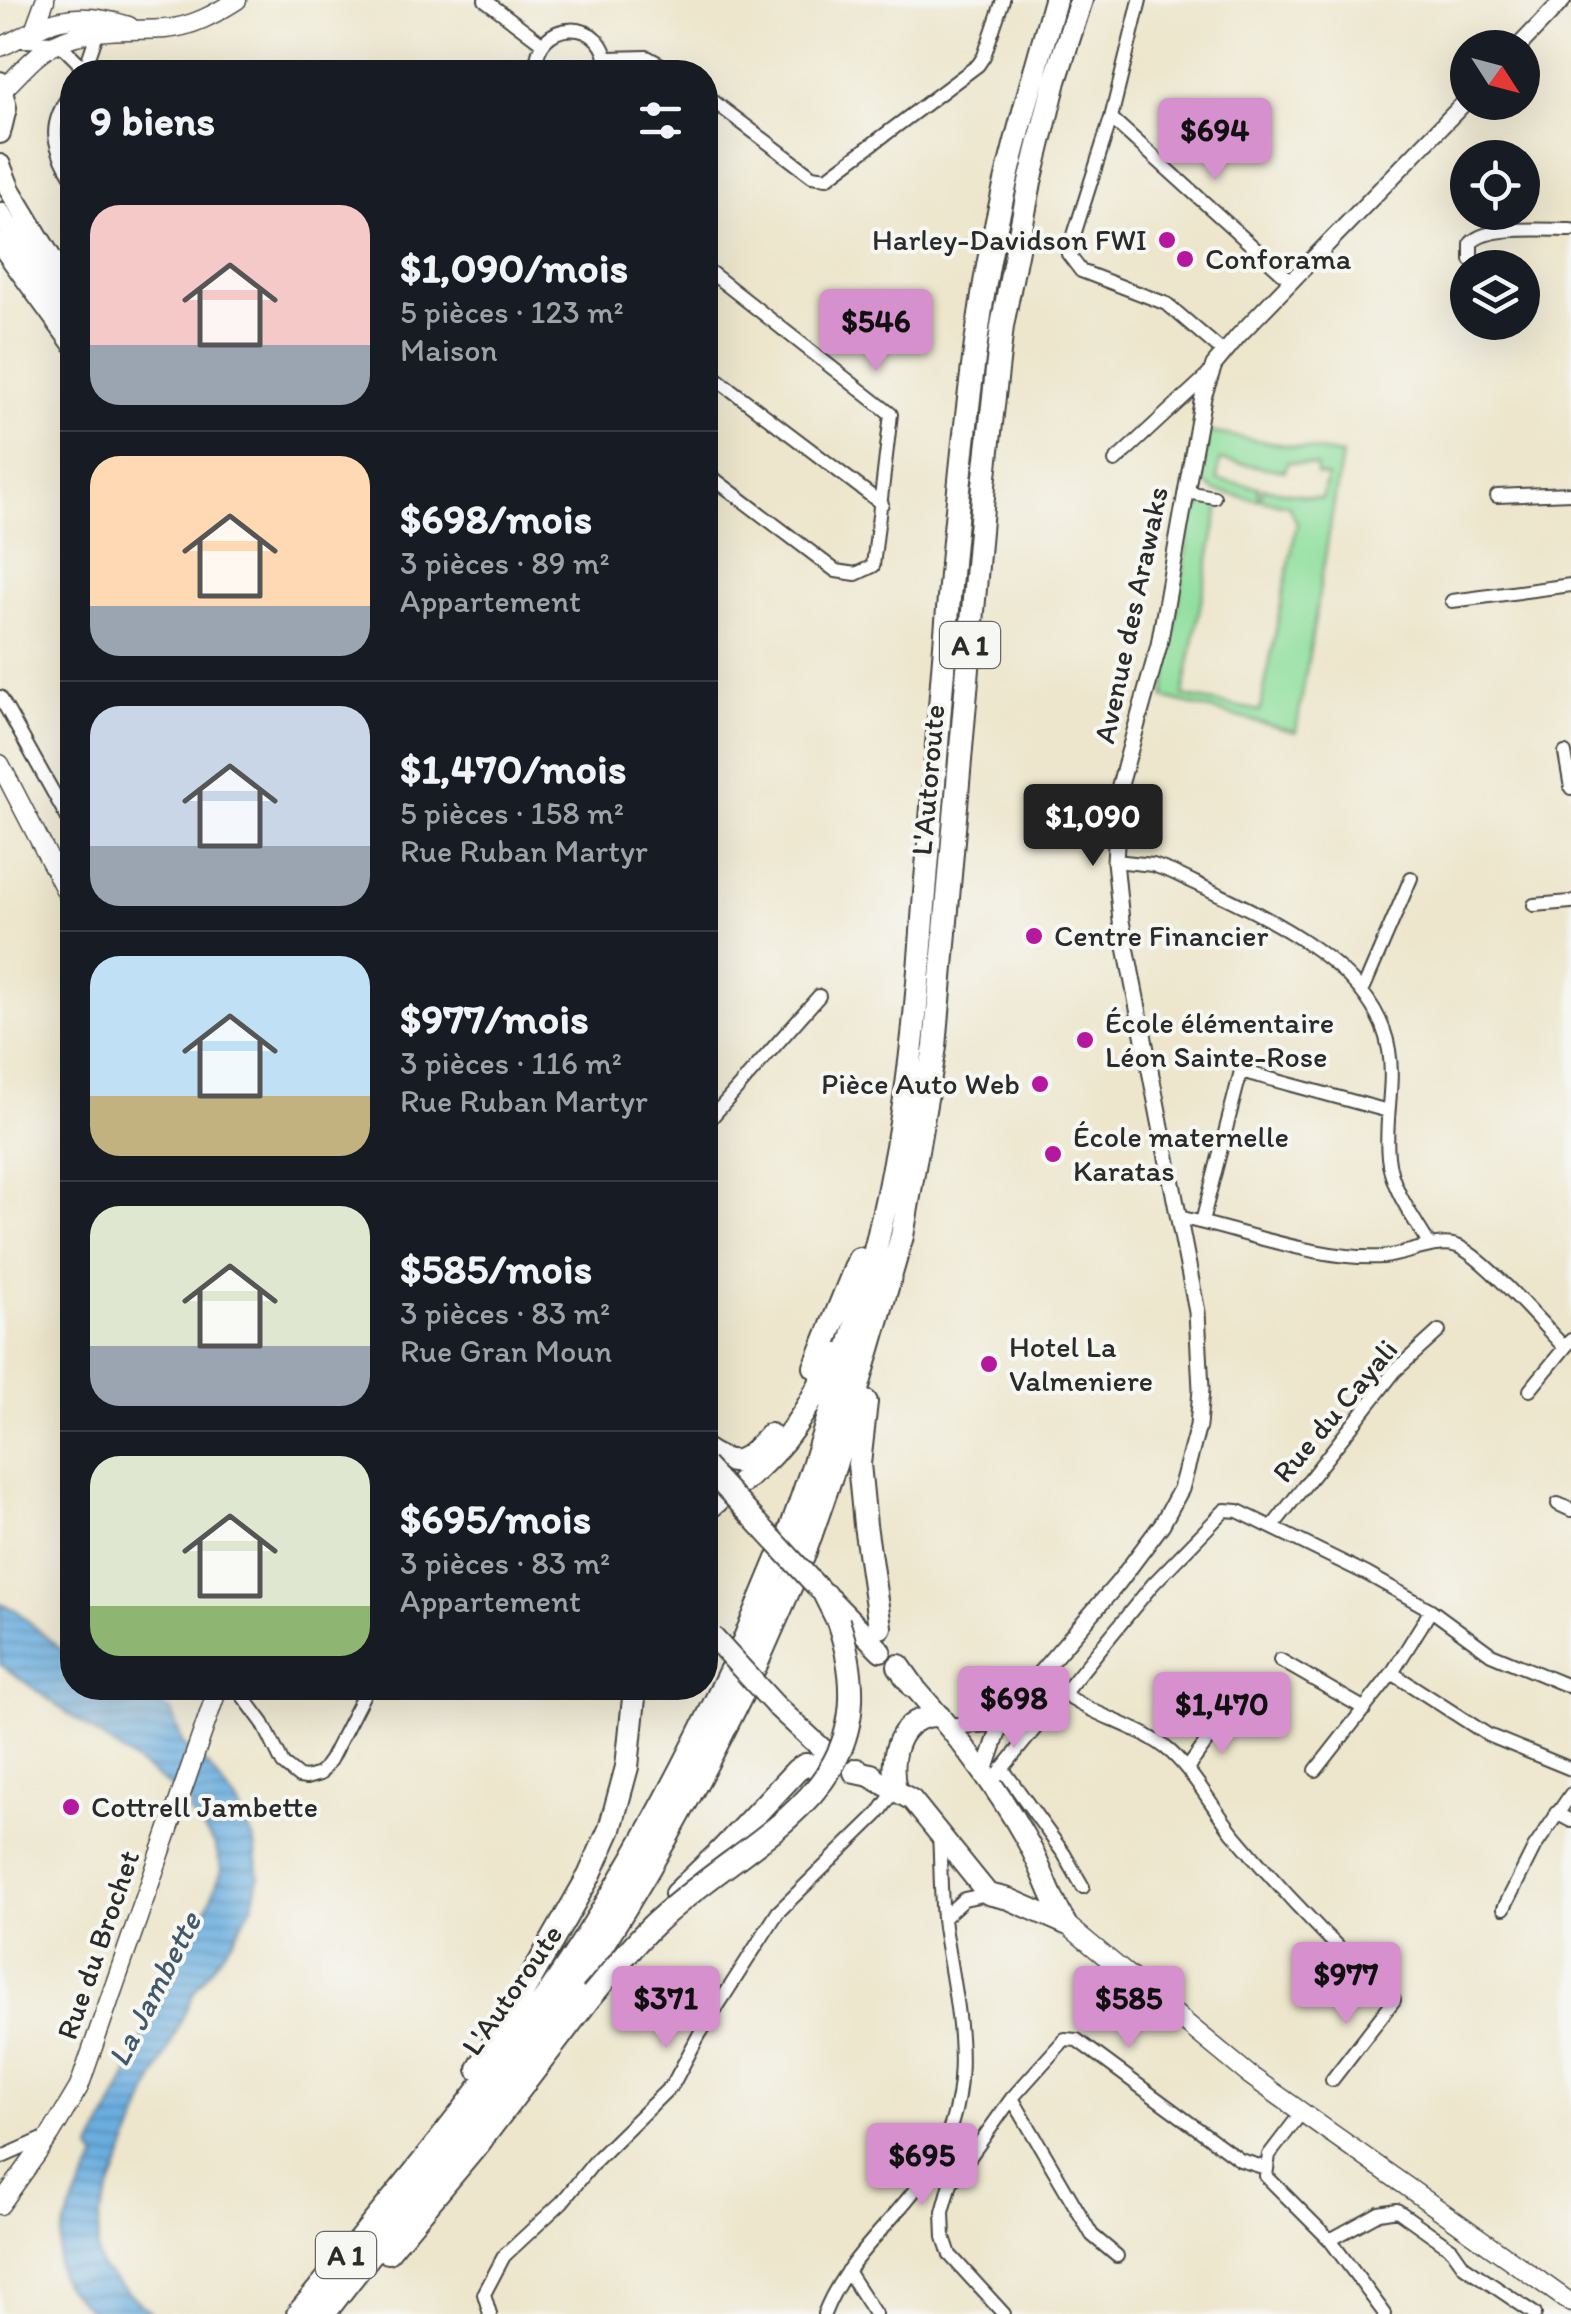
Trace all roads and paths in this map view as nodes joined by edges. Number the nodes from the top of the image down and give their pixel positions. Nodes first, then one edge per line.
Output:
1 (45, 0) edge
2 (78, 0) edge
3 (237, 0) edge
4 (485, 0) edge
5 (1002, 0) edge
6 (1055, 0) edge
7 (1081, 0) edge
8 (1140, 0) edge
9 (1563, 0) edge
10 (98, 26) junction
11 (34, 30) junction
12 (1534, 30) edge
13 (58, 42) junction
14 (8, 44) edge
15 (543, 44) junction
16 (76, 60) edge
17 (88, 60) edge
18 (537, 60) edge
19 (606, 60) edge
20 (2, 86) edge
21 (718, 105) edge
22 (60, 108) edge
23 (1450, 117) edge
24 (1111, 118) junction
25 (0, 133) edge
26 (60, 150) edge
27 (0, 165) edge
28 (0, 213) edge
29 (1571, 230) edge
30 (0, 243) edge
31 (1471, 250) edge
32 (60, 273) edge
33 (718, 278) edge
34 (1291, 281) junction
35 (60, 308) edge
36 (60, 326) edge
37 (1223, 352) junction
38 (1210, 374) junction
39 (718, 380) edge
40 (1115, 461) dead end
41 (718, 482) edge
42 (1187, 492) junction
43 (1571, 492) edge
44 (1497, 496) dead end
45 (1214, 497) dead end
46 (882, 504) junction
47 (1571, 586) edge
48 (1452, 600) dead end
49 (0, 697) edge
50 (1565, 753) dead end
51 (0, 754) edge
52 (0, 764) edge
53 (1571, 788) edge
54 (60, 804) edge
55 (1114, 861) junction
56 (60, 867) edge
57 (1412, 878) dead end
58 (60, 880) edge
59 (1571, 902) edge
60 (1534, 905) dead end
61 (1362, 992) junction
62 (819, 996) dead end
63 (906, 1096) junction
64 (718, 1110) edge
65 (1388, 1112) junction
66 (1178, 1216) junction
67 (1202, 1222) junction
68 (1430, 1246) junction
69 (859, 1259) junction
70 (887, 1294) junction
71 (1439, 1331) dead end
72 (1568, 1343) edge
73 (1530, 1390) dead end
74 (718, 1459) edge
75 (718, 1480) edge
76 (741, 1483) dead end
77 (1272, 1527) junction
78 (791, 1558) junction
79 (1118, 1583) junction
80 (823, 1593) junction
81 (1139, 1601) junction
82 (1431, 1610) junction
83 (880, 1627) dead end
84 (718, 1641) edge
85 (1280, 1660) dead end
86 (743, 1669) junction
87 (1392, 1673) junction
88 (1571, 1687) edge
89 (1064, 1694) junction
90 (213, 1700) edge
91 (246, 1700) edge
92 (361, 1700) edge
93 (633, 1700) edge
94 (1366, 1708) junction
95 (1004, 1714) junction
96 (1223, 1719) dead end
97 (945, 1721) junction
98 (828, 1761) joint
99 (1186, 1769) junction
100 (1571, 1769) edge
101 (1316, 1770) dead end
102 (861, 1772) dead end
103 (992, 1775) junction
104 (896, 1789) junction
105 (1571, 1794) edge
106 (1556, 1813) junction
107 (1571, 1821) edge
108 (939, 1832) junction
109 (1036, 1864) junction
110 (1083, 1888) dead end
111 (988, 1894) junction
112 (1010, 1899) junction
113 (1504, 1908) dead end
114 (943, 1918) junction
115 (1066, 1924) junction
116 (592, 1995) junction
117 (1332, 2080) dead end
118 (1012, 2098) junction
119 (1302, 2112) junction
120 (51, 2134) junction
121 (0, 2158) edge
122 (1266, 2168) junction
123 (394, 2196) junction
124 (0, 2204) edge
125 (1330, 2240) junction
126 (1118, 2256) dead end
127 (847, 2271) junction
128 (1571, 2303) edge
129 (298, 2314) edge
130 (324, 2314) edge
131 (332, 2314) edge
132 (490, 2314) edge
133 (824, 2314) edge
134 (875, 2314) edge
135 (1004, 2314) edge
136 (1385, 2314) edge
137 (1535, 2314) edge

1 - 11 main road
2 - 10 main road
3 - 10 main road
4 - 15 street
5 - 21 street
6 - 63 highway, L'Autoroute / A 1
7 - 70 highway, L'Autoroute / A 1
8 - 24 street
9 - 12 street
10 - 11 main road
10 - 13 main road
10 - 17 street
11 - 14 main road
13 - 14 street
13 - 16 street
13 - 20 main road
15 - 18 street
15 - 19 street
20 - 25 main road
22 - 26 street
23 - 34 street, Avenue des Arawaks
24 - 34 street
24 - 37 street
27 - 32 main road
28 - 35 main road
29 - 31 street
30 - 36 main road
33 - 46 street
34 - 37 street, Avenue des Arawaks
37 - 38 street, Avenue des Arawaks
38 - 40 street
38 - 42 street, Avenue des Arawaks
39 - 46 street
41 - 46 street
42 - 45 street
42 - 55 street, Avenue des Arawaks
43 - 44 street
47 - 48 street
49 - 54 street
50 - 53 street
51 - 56 main road
52 - 58 main road
55 - 61 street
55 - 66 street, Avenue des Arawaks
57 - 61 street
59 - 60 street
61 - 65 street
62 - 64 street
63 - 69 highway
63 - 78 highway, L'Autoroute / A 1
65 - 67 street
65 - 68 street
66 - 67 street
66 - 79 street, Avenue des Arawaks
67 - 68 street
68 - 72 street
69 - 74 highway
69 - 76 highway
70 - 78 highway, L'Autoroute / A 1
70 - 83 highway
71 - 77 street, Rue du Cayali
72 - 73 street
75 - 80 main road, bridge
77 - 81 street
77 - 82 street
78 - 86 highway, L'Autoroute / A 1
79 - 81 street
79 - 95 street, Avenue des Arawaks
80 - 97 main road
80 - 116 highway, bridge
81 - 89 street
82 - 87 street
82 - 88 street
84 - 98 main road, bridge
85 - 94 street
86 - 123 highway, L'Autoroute / A 1
86 - 130 highway, L'Autoroute / A 1
87 - 94 street
87 - 100 street
89 - 99 street
89 - 103 street
90 - 120 main road, Rue du Brochet
91 - 92 street
93 - 123 highway
94 - 101 street
95 - 97 street
95 - 103 street, Avenue des Arawaks
96 - 99 street
97 - 103 main road
97 - 104 main road
98 - 116 highway, bridge
99 - 117 street
102 - 104 main road
103 - 109 main road
103 - 110 street
104 - 108 main road
104 - 132 street
105 - 106 street
106 - 107 street
106 - 113 street
108 - 111 main road
108 - 114 street
109 - 112 main road
109 - 115 main road
111 - 112 main road
111 - 114 street
112 - 115 main road
114 - 127 street
115 - 119 main road
116 - 131 highway
118 - 122 street
118 - 126 street
118 - 135 street
119 - 122 street
119 - 128 main road
120 - 121 street
120 - 124 main road, Rue du Brochet
122 - 125 street
123 - 129 highway, L'Autoroute / A 1
125 - 136 street
125 - 137 street
127 - 133 street
127 - 134 street

